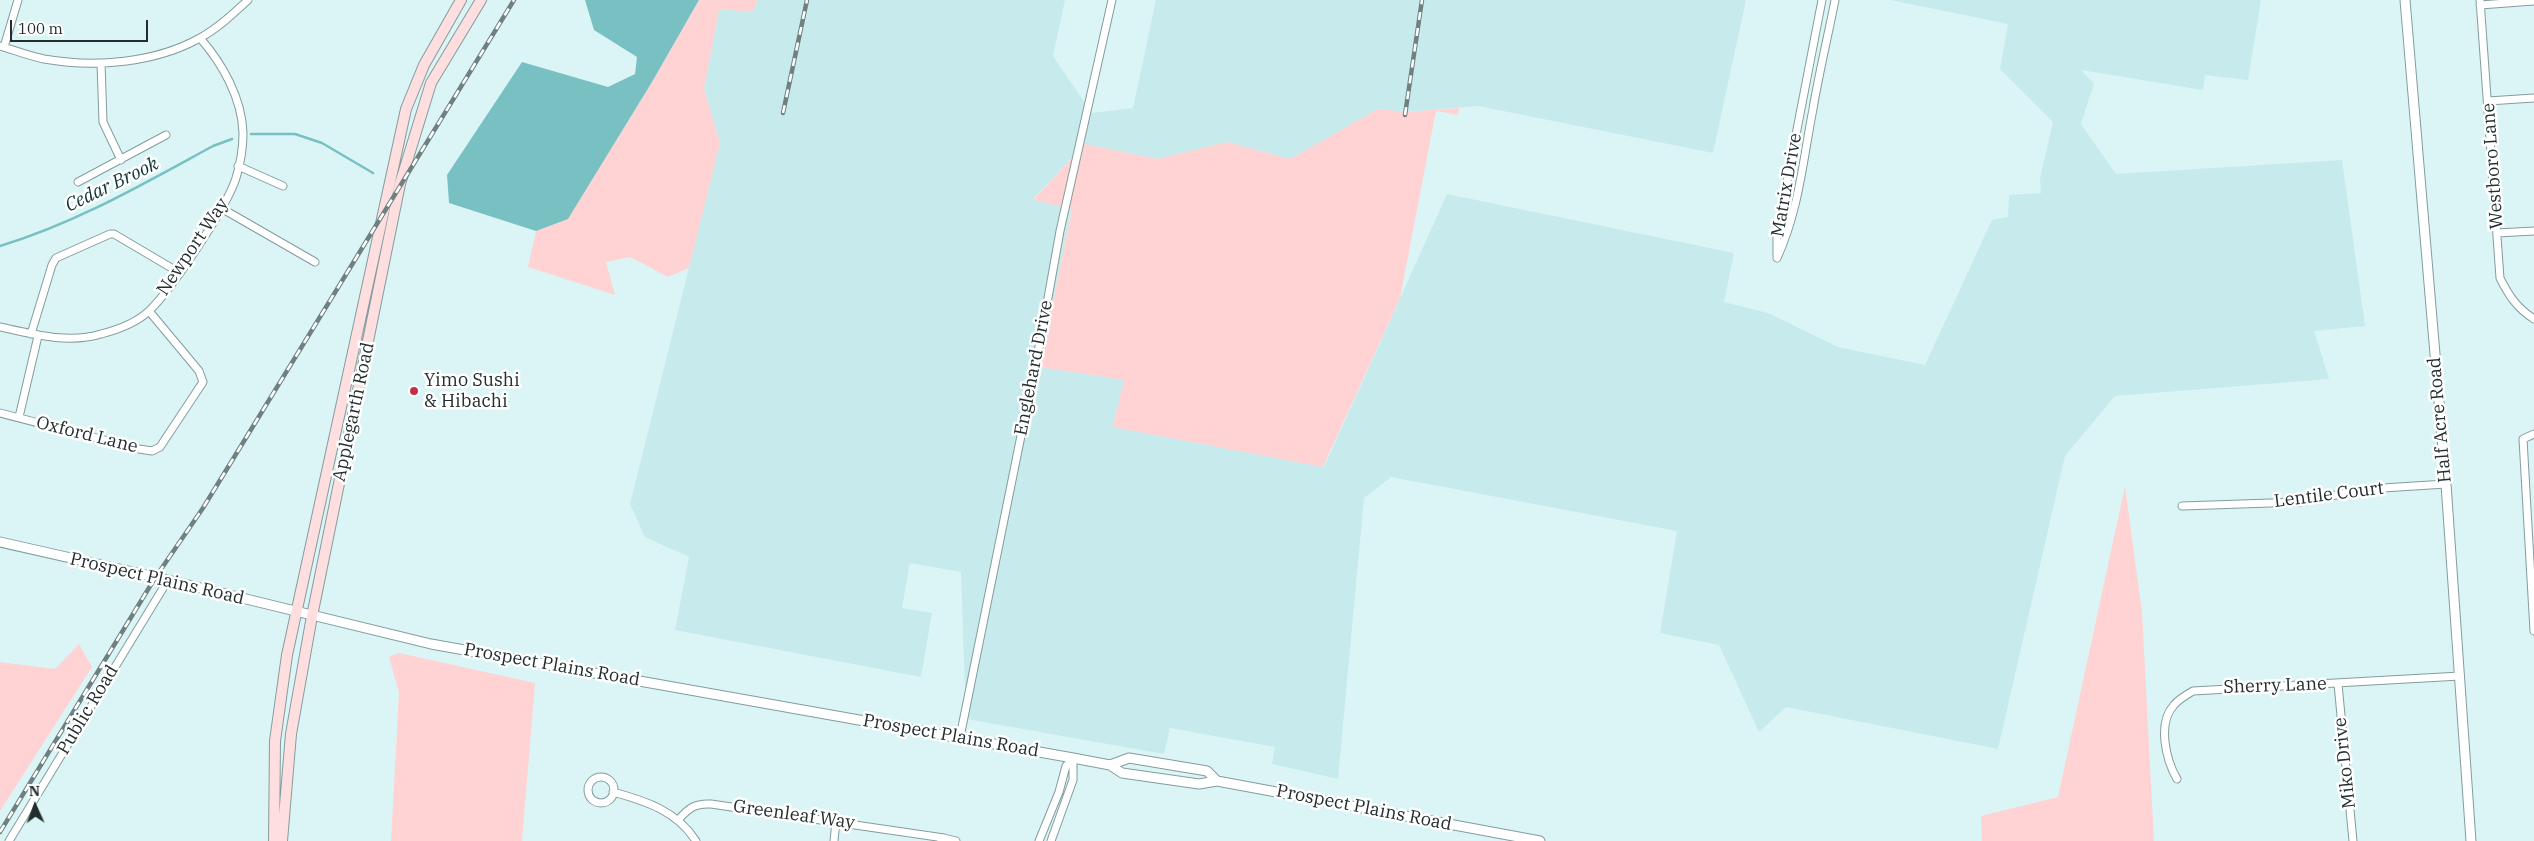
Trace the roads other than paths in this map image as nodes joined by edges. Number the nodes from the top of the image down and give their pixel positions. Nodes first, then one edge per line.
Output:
1 (18, 0) edge
2 (248, 0) edge
3 (461, 0) edge
4 (481, 0) edge
5 (1112, 0) edge
6 (1822, 0) edge
7 (1835, 0) edge
8 (2405, 0) edge
9 (2534, 1) edge
10 (2480, 3) edge
11 (200, 38) junction
12 (2, 47) edge
13 (101, 63) junction
14 (2534, 98) edge
15 (2488, 101) junction
16 (166, 135) dead end
17 (121, 160) junction
18 (238, 166) junction
19 (78, 182) dead end
20 (283, 186) dead end
21 (221, 208) junction
22 (2534, 231) edge
23 (2497, 233) junction
24 (315, 262) dead end
25 (180, 272) junction
26 (149, 311) junction
27 (2534, 320) edge
28 (0, 327) edge
29 (35, 335) junction
30 (0, 413) edge
31 (19, 417) junction
32 (2534, 434) edge
33 (2446, 484) junction
34 (2182, 506) dead end
35 (2531, 523) edge
36 (0, 542) edge
37 (168, 580) junction
38 (297, 612) junction
39 (312, 616) junction
40 (2534, 622) edge
41 (2534, 631) edge
42 (2460, 676) junction
43 (2338, 684) junction
44 (960, 737) junction
45 (1073, 758) junction
46 (1110, 765) junction
47 (2177, 779) dead end
48 (1217, 781) junction
49 (614, 792) dead end
50 (679, 820) junction
51 (836, 821) junction
52 (942, 839) edge
53 (8, 841) edge
54 (274, 841) edge
55 (282, 841) edge
56 (696, 841) edge
57 (834, 841) edge
58 (956, 841) edge
59 (1039, 841) edge
60 (1051, 841) edge
61 (1540, 841) edge
62 (2353, 841) edge
63 (2471, 841) edge

1 - 12 street
2 - 11 street
3 - 38 main road, Applegarth Road
4 - 39 main road, Applegarth Road
5 - 44 street, Englehard Drive
6 - 7 street, Matrix Drive
8 - 33 street, Half Acre Road
9 - 10 street
10 - 15 street, Westboro Lane
11 - 13 street
11 - 18 street, Newport Way
12 - 13 street
13 - 17 street
14 - 15 street
15 - 23 street, Westboro Lane
16 - 17 street
17 - 19 street
18 - 20 street
18 - 21 street, Newport Way
21 - 24 street
21 - 25 street, Newport Way
22 - 23 street
23 - 27 street, Westboro Lane
25 - 26 street, Newport Way
25 - 29 street, Oxford Lane
26 - 29 street, Newport Way
26 - 31 street, Oxford Lane
28 - 29 street, Newport Way
29 - 31 street, Oxford Lane
30 - 31 street
32 - 35 street
33 - 34 street, Lentile Court
33 - 42 street, Half Acre Road
35 - 40 street
36 - 37 street, Prospect Plains Road
37 - 38 street, Prospect Plains Road
37 - 53 street, Public Road
38 - 39 street, Prospect Plains Road
38 - 54 main road, Applegarth Road
39 - 44 street, Prospect Plains Road
39 - 55 main road, Applegarth Road
40 - 41 street
42 - 43 street, Sherry Lane
42 - 63 street, Half Acre Road
43 - 47 street, Sherry Lane
43 - 62 street, Miko Drive
44 - 45 street, Prospect Plains Road
45 - 46 street, Prospect Plains Road
45 - 59 street
45 - 60 street
46 - 48 street, Prospect Plains Road
46 - 48 street, Prospect Plains Road
48 - 61 street, Prospect Plains Road
49 - 50 street
50 - 51 street, Greenleaf Way
50 - 56 street
51 - 52 street, Greenleaf Way
51 - 57 street
52 - 58 street, Greenleaf Way

